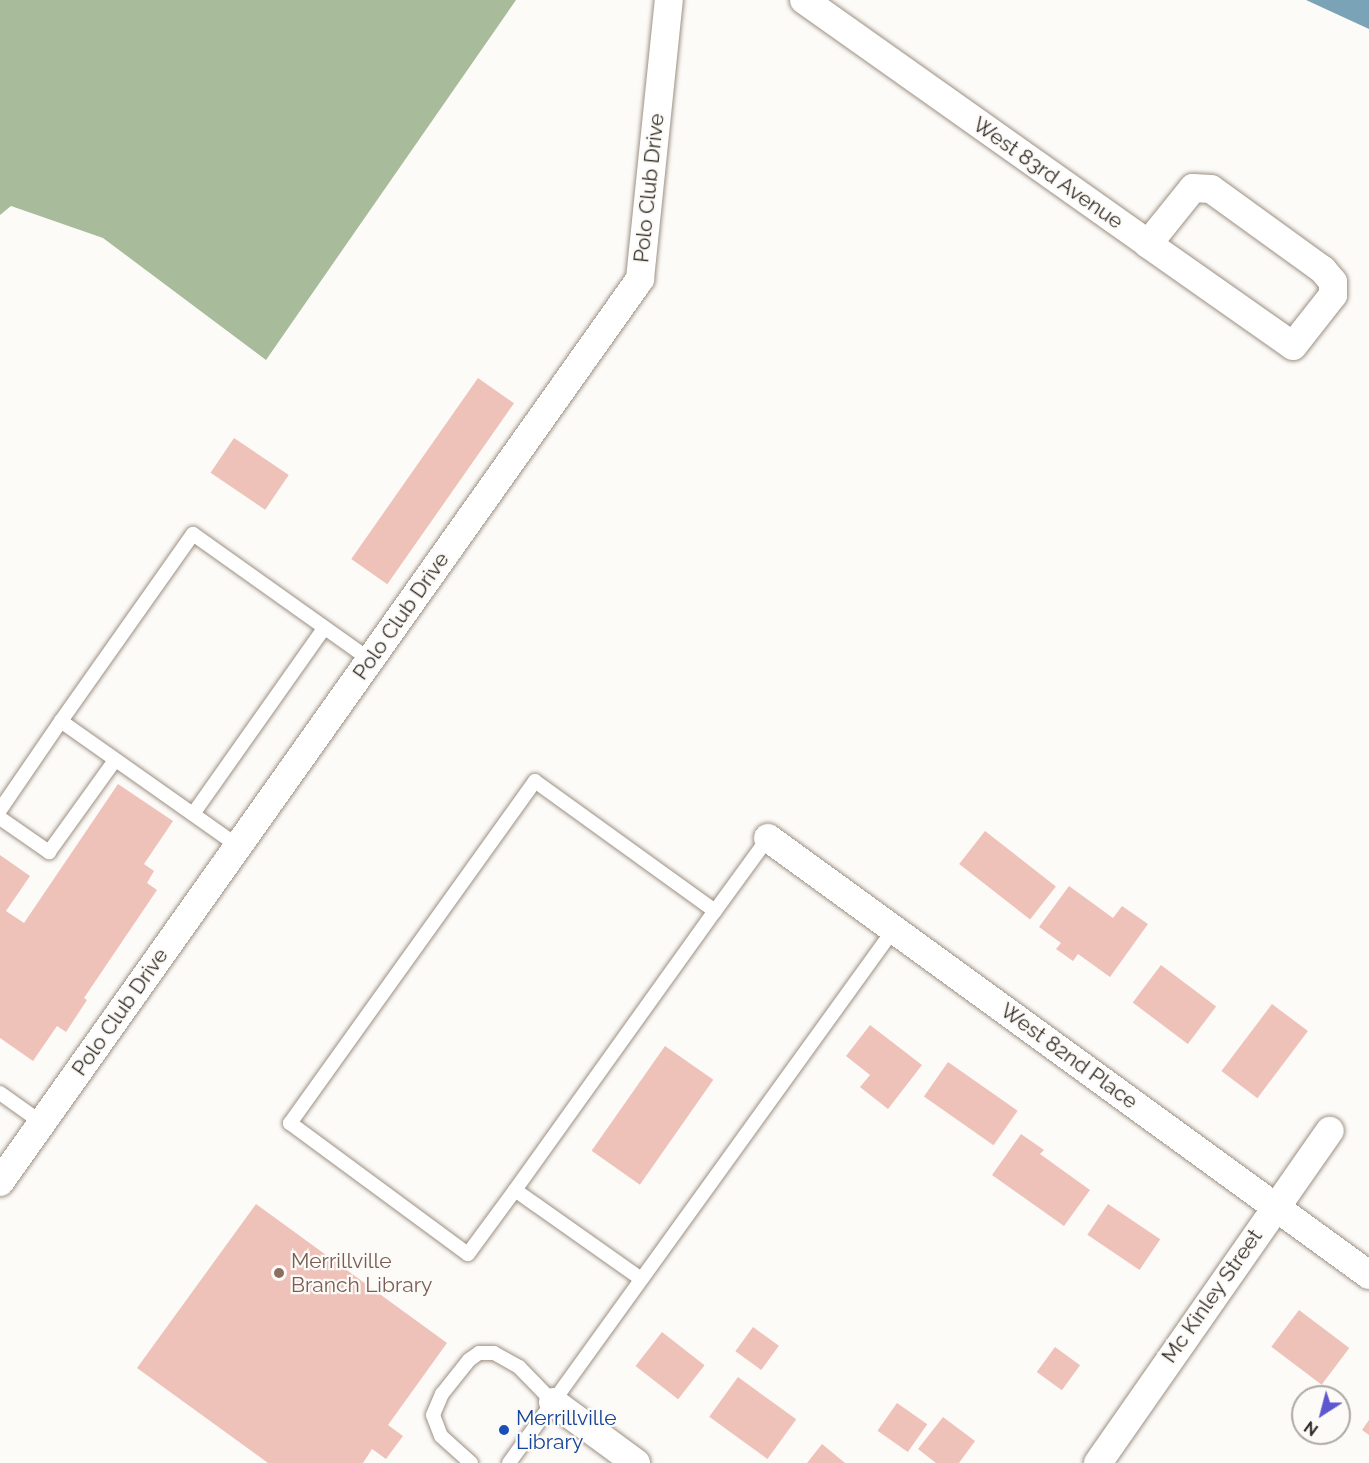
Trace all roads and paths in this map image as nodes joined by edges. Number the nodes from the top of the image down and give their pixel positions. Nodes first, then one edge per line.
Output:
1 (669, 0) edge
2 (804, 0) edge
3 (1148, 244) junction
4 (324, 628) junction
5 (370, 660) junction
6 (61, 721) junction
7 (115, 760) junction
8 (0, 810) edge
9 (193, 814) junction
10 (0, 818) edge
11 (768, 838) joint
12 (238, 846) junction
13 (714, 910) junction
14 (894, 929) junction
15 (0, 1093) edge
16 (42, 1123) junction
17 (1330, 1131) dead end
18 (0, 1182) edge
19 (514, 1190) junction
20 (1274, 1206) junction
21 (1369, 1275) edge
22 (642, 1279) junction
23 (553, 1402) junction
24 (471, 1463) edge
25 (509, 1463) edge
26 (636, 1463) edge
27 (1098, 1463) edge

1 - 5 street, Polo Club Drive
2 - 3 street, West 83rd Avenue
3 - 3 street, West 83rd Avenue
4 - 5 lane
4 - 6 lane
4 - 9 lane
5 - 12 street, Polo Club Drive
6 - 7 lane
6 - 8 lane
7 - 9 lane
7 - 10 lane
9 - 12 lane
11 - 13 lane
11 - 14 street, West 82nd Place
12 - 16 street, Polo Club Drive
13 - 19 lane
13 - 19 lane
14 - 20 street, West 82nd Place
14 - 22 lane
15 - 16 lane
16 - 18 street, Polo Club Drive
17 - 20 street, Mc Kinley Street
19 - 22 lane
20 - 21 street, West 82nd Place
20 - 27 street, Mc Kinley Street
22 - 23 lane
23 - 24 lane
23 - 25 lane
23 - 26 street

